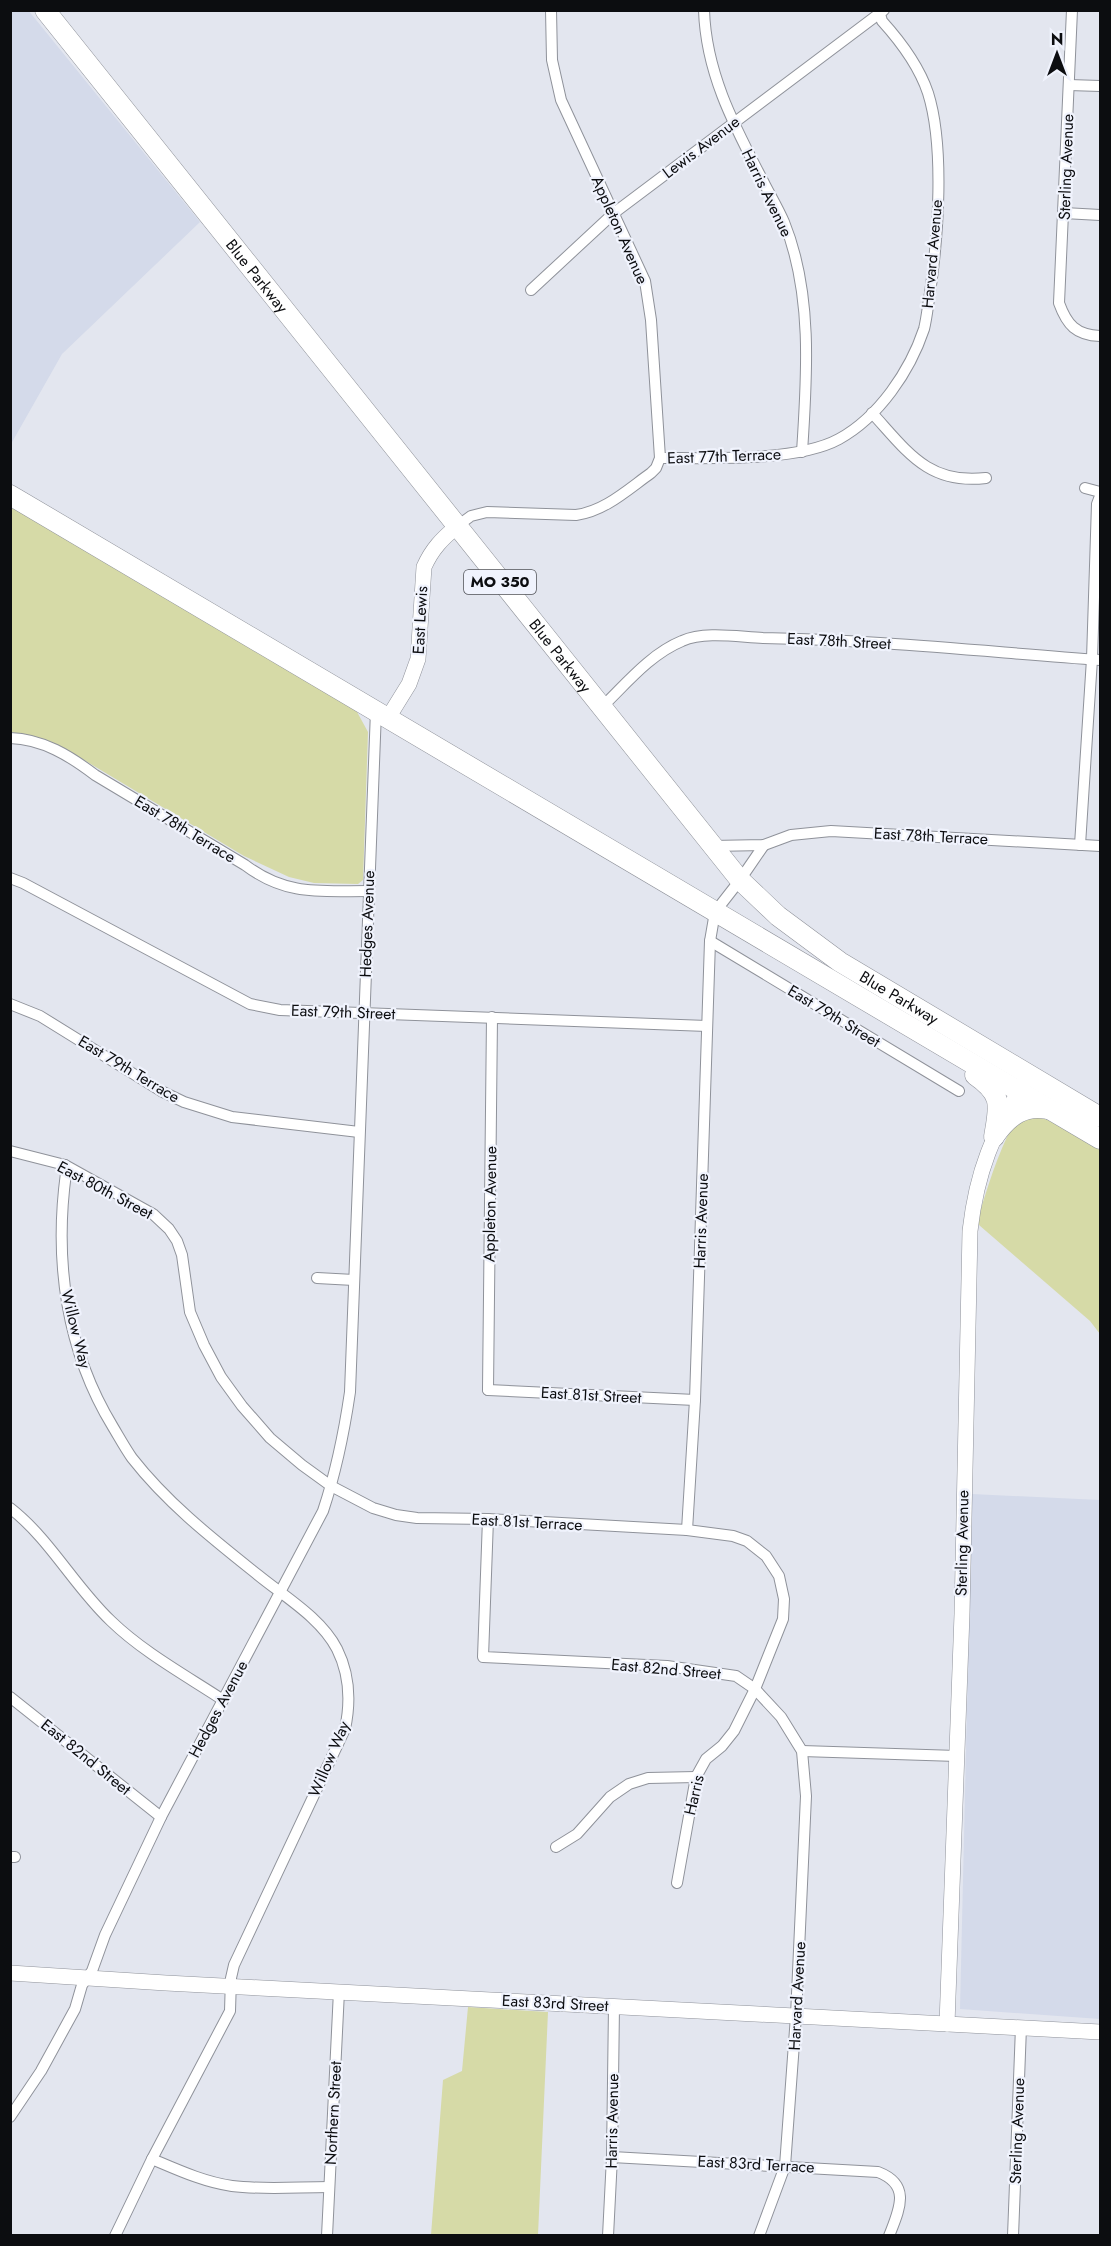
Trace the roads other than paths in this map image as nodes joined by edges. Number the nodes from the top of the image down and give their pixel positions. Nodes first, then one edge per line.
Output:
1 (45, 10) edge
2 (551, 10) edge
3 (704, 10) edge
4 (1072, 10) edge
5 (882, 12) edge
6 (1069, 85) junction
7 (1101, 86) edge
8 (733, 123) junction
9 (614, 213) junction
10 (1064, 213) junction
11 (1101, 215) edge
12 (531, 290) dead end
13 (1101, 336) edge
14 (872, 413) junction
15 (802, 452) junction
16 (660, 458) junction
17 (986, 478) dead end
18 (1085, 488) dead end
19 (1101, 494) edge
20 (10, 495) edge
21 (456, 526) junction
22 (1096, 659) edge
23 (601, 708) junction
24 (382, 715) junction
25 (10, 738) edge
26 (1080, 844) junction
27 (764, 845) junction
28 (712, 846) junction
29 (1101, 846) edge
30 (10, 878) edge
31 (740, 880) junction
32 (368, 891) junction
33 (715, 912) junction
34 (710, 941) junction
35 (10, 1004) edge
36 (364, 1012) junction
37 (492, 1017) junction
38 (707, 1026) junction
39 (932, 1040) junction
40 (1023, 1082) junction
41 (959, 1091) dead end
42 (1051, 1110) junction
43 (1101, 1117) edge
44 (359, 1132) junction
45 (993, 1137) junction
46 (1101, 1139) edge
47 (10, 1150) edge
48 (65, 1166) junction
49 (317, 1278) dead end
50 (354, 1280) junction
51 (485, 1392) joint
52 (695, 1400) junction
53 (331, 1486) junction
54 (10, 1508) edge
55 (488, 1519) junction
56 (687, 1530) junction
57 (730, 1535) joint
58 (280, 1593) junction
59 (755, 1689) junction
60 (10, 1697) edge
61 (223, 1700) junction
62 (802, 1751) junction
63 (957, 1756) junction
64 (696, 1777) junction
65 (161, 1817) junction
66 (556, 1847) dead end
67 (677, 1883) dead end
68 (10, 1973) edge
69 (87, 1978) junction
70 (231, 1985) junction
71 (339, 1991) junction
72 (614, 2006) junction
73 (796, 2016) junction
74 (947, 2024) junction
75 (1021, 2027) junction
76 (1101, 2032) edge
77 (10, 2117) edge
78 (612, 2157) junction
79 (152, 2159) junction
80 (785, 2166) junction
81 (330, 2187) junction
82 (115, 2235) edge
83 (327, 2235) edge
84 (608, 2235) edge
85 (759, 2235) edge
86 (889, 2235) edge
87 (1013, 2235) edge

1 - 21 highway, Blue Parkway / MO 350
2 - 9 street, Appleton Avenue
3 - 8 street, Harris Avenue
4 - 6 street, Sterling Avenue
5 - 8 street, Lewis Avenue
5 - 14 street, Harvard Avenue
6 - 7 street
6 - 10 street, Sterling Avenue
8 - 9 street, Lewis Avenue
8 - 15 street, Harris Avenue
9 - 12 street, Lewis Avenue
9 - 16 street, Appleton Avenue
10 - 11 street
10 - 13 street, Sterling Avenue
14 - 15 street, Harvard Avenue
14 - 17 street
15 - 16 street, East 77th Terrace
16 - 21 street, East 77th Terrace
18 - 19 street
19 - 22 street
20 - 24 highway, Blue Parkway / MO 350
21 - 23 highway, Blue Parkway / MO 350
21 - 24 street, East Lewis
22 - 23 street, East 78th Street
22 - 26 street
23 - 28 highway, Blue Parkway / MO 350
24 - 32 street, Hedges Avenue
24 - 33 highway, Blue Parkway / MO 350
25 - 32 street, East 78th Terrace
26 - 27 street, East 78th Terrace
26 - 29 street, East 78th Terrace
27 - 28 street, East 78th Terrace
27 - 31 street
28 - 31 highway, Blue Parkway / MO 350
30 - 36 street, East 79th Street
31 - 33 street
31 - 40 highway, Blue Parkway / MO 350
32 - 36 street, Hedges Avenue
33 - 34 street, Harris Avenue
33 - 39 highway, Blue Parkway / MO 350
34 - 38 street, Harris Avenue
34 - 41 street, East 79th Street
35 - 44 street, East 79th Terrace
36 - 37 street, East 79th Street
36 - 44 street, Hedges Avenue
37 - 38 street, East 79th Street
37 - 51 street, Appleton Avenue
38 - 52 street, Harris Avenue
39 - 40 highway, Blue Parkway / MO 350
39 - 45 highway
40 - 42 highway, Blue Parkway / MO 350
40 - 43 highway, Blue Parkway / MO 350
40 - 45 street, Sterling Avenue
42 - 45 highway
42 - 46 highway, Blue Parkway / MO 350
44 - 50 street, Hedges Avenue
45 - 63 street, Sterling Avenue
47 - 48 street, East 80th Street
48 - 53 street, East 80th Street
48 - 58 street, Willow Way
49 - 50 street
50 - 53 street, Hedges Avenue
51 - 52 street, East 81st Street
52 - 56 street, Harris Avenue
53 - 55 street, East 81st Terrace
53 - 58 street, Hedges Avenue
54 - 61 street
55 - 56 street, East 81st Terrace
55 - 59 street, East 82nd Street
56 - 57 street, East 81st Terrace
57 - 59 street, Harris
58 - 61 street, Hedges Avenue
58 - 70 street, Willow Way
59 - 62 street, East 82nd Street
59 - 64 street, Harris
60 - 65 street, East 82nd Street
61 - 65 street, Hedges Avenue
62 - 63 street
62 - 73 street, Harvard Avenue
63 - 74 street, Sterling Avenue
64 - 66 street
64 - 67 street, Harris
65 - 69 street, Hedges Avenue
68 - 69 street, East 83rd Street
69 - 70 street, East 83rd Street
69 - 77 street, Hedges Avenue
70 - 71 street, East 83rd Street
70 - 79 street, Willow Way
71 - 72 street, East 83rd Street
71 - 81 street, Northern Street
72 - 73 street, East 83rd Street
72 - 78 street, Harris Avenue
73 - 74 street, East 83rd Street
73 - 80 street, Harvard Avenue
74 - 75 street, East 83rd Street
75 - 76 street, East 83rd Street
75 - 87 street, Sterling Avenue
78 - 80 street, East 83rd Terrace
78 - 84 street, Harris Avenue
79 - 81 street
79 - 82 street, Willow Way
80 - 85 street, Harvard Avenue
80 - 86 street, East 83rd Terrace
81 - 83 street, Northern Street

